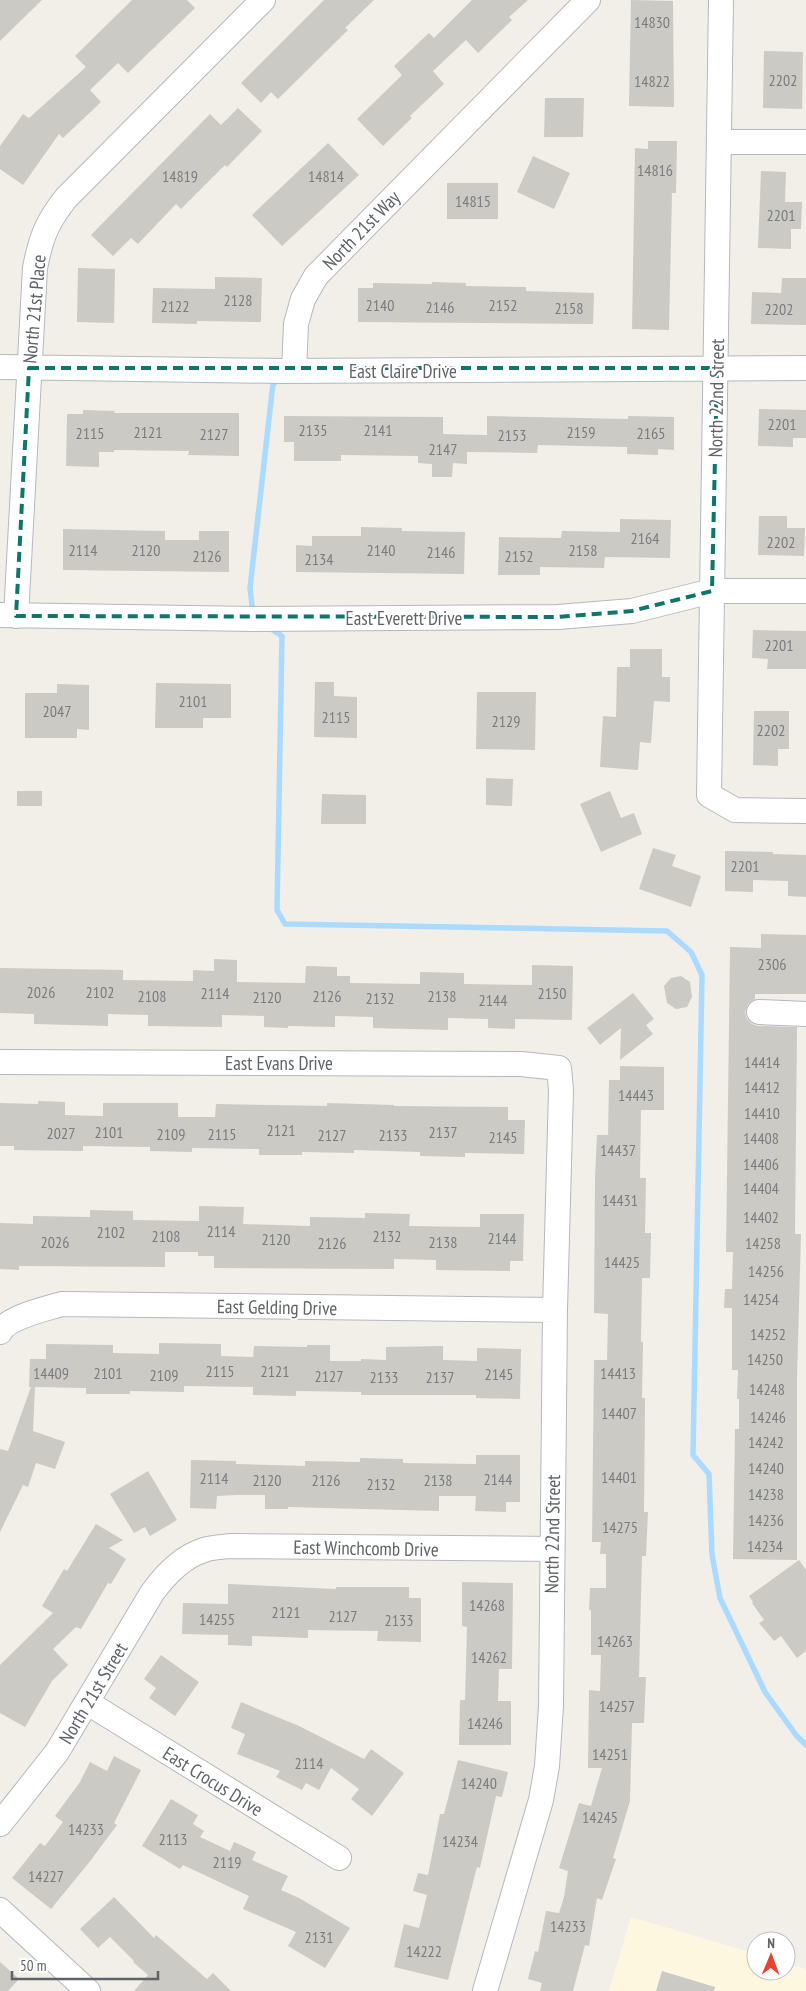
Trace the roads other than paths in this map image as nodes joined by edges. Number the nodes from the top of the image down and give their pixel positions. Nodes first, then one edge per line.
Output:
1 (263, 0) edge
2 (588, 0) edge
3 (721, 0) edge
4 (719, 142) junction
5 (806, 142) edge
6 (0, 367) edge
7 (29, 368) junction
8 (717, 368) junction
9 (806, 368) edge
10 (294, 371) junction
11 (712, 591) junction
12 (806, 591) edge
13 (8, 615) edge
14 (806, 811) edge
15 (759, 1012) dead end
16 (806, 1014) edge
17 (0, 1062) edge
18 (559, 1068) joint
19 (555, 1310) junction
20 (2, 1329) edge
21 (552, 1549) junction
22 (183, 1561) joint
23 (88, 1703) junction
24 (0, 1824) edge
25 (339, 1858) dead end
26 (0, 1910) edge
27 (88, 1991) edge
28 (485, 1991) edge

1 - 7 street, North 21st Place
2 - 10 street, North 21st Way
3 - 4 street, North 22nd Street
4 - 5 street
4 - 8 street, North 22nd Street
6 - 7 street, East Claire Drive
7 - 10 street, East Claire Drive
7 - 13 street, North 21st Place
8 - 9 street, East Claire Drive
8 - 10 street, East Claire Drive
8 - 11 street, North 22nd Street
11 - 12 street, East Everett Drive
11 - 13 street, East Everett Drive
11 - 14 street, North 22nd Street
15 - 16 street
17 - 18 street, East Evans Drive
18 - 19 street, North 22nd Street
19 - 20 street, East Gelding Drive
19 - 21 street, North 22nd Street
21 - 22 street, East Winchcomb Drive
21 - 28 street, North 22nd Street
22 - 23 street, North 21st Street
23 - 24 street, North 21st Street
23 - 25 street, East Crocus Drive
26 - 27 street

